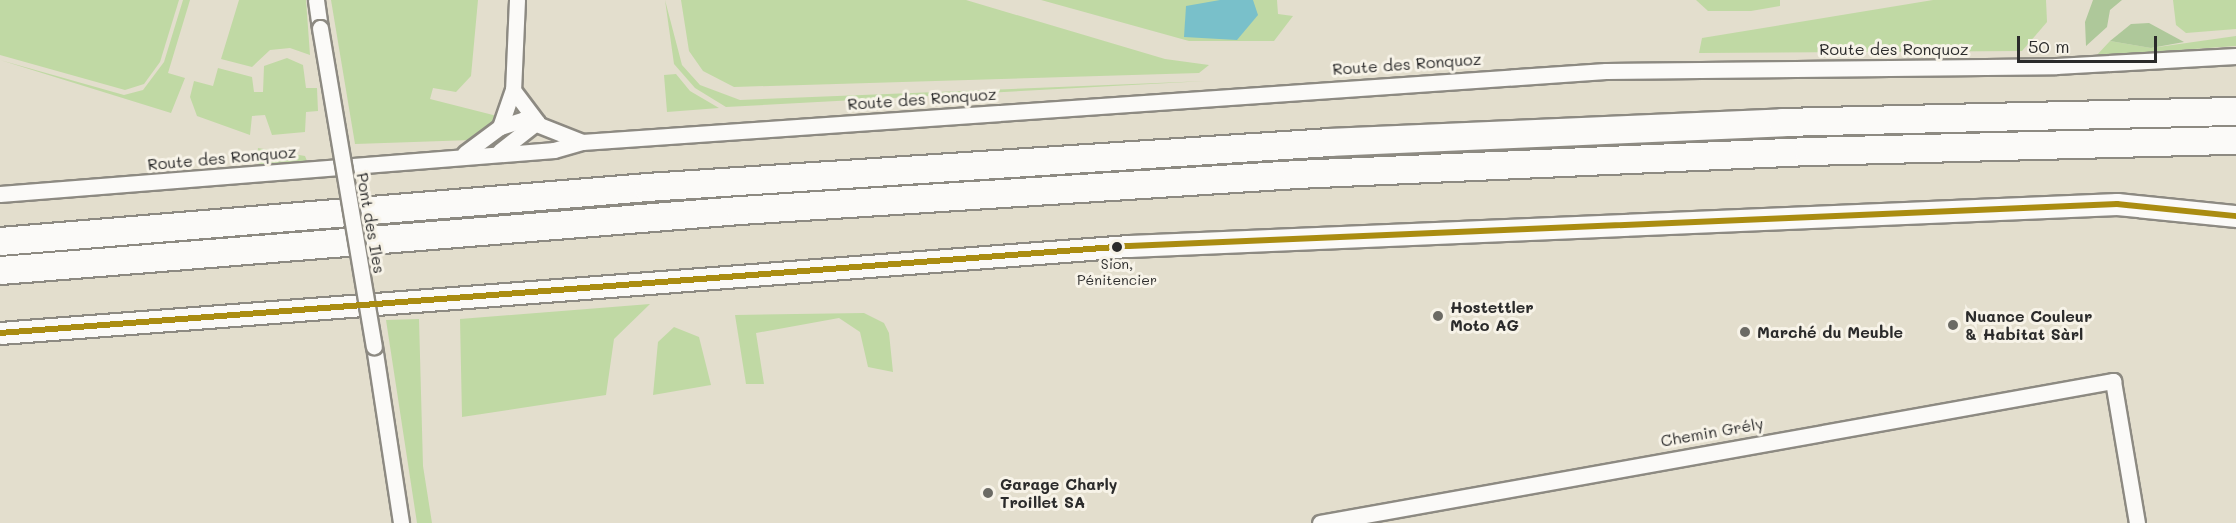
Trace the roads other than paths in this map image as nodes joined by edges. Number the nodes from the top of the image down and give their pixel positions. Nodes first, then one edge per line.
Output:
1 (316, 0) edge
2 (517, 0) edge
3 (2236, 56) edge
4 (513, 90) junction
5 (2236, 111) edge
6 (537, 122) junction
7 (500, 127) junction
8 (2236, 140) edge
9 (582, 142) junction
10 (492, 155) junction
11 (447, 158) junction
12 (0, 194) edge
13 (2236, 216) edge
14 (0, 241) edge
15 (0, 270) edge
16 (0, 333) edge
17 (401, 523) edge
18 (1320, 523) edge
19 (2137, 523) edge

1 - 17 street, Pont des Iles, bridge
2 - 4 street, Route des Ronquoz
3 - 9 street, Route des Ronquoz
4 - 6 street
4 - 7 street, Route des Ronquoz
5 - 14 highway
6 - 7 street, Route des Ronquoz
6 - 9 street, Route des Ronquoz
6 - 10 street, Route des Ronquoz
7 - 11 street, Route des Ronquoz
8 - 15 highway
9 - 10 street, Route des Ronquoz
10 - 11 street, Route des Ronquoz
11 - 12 street, Route des Ronquoz
13 - 16 street
18 - 19 street, Chemin Grély

